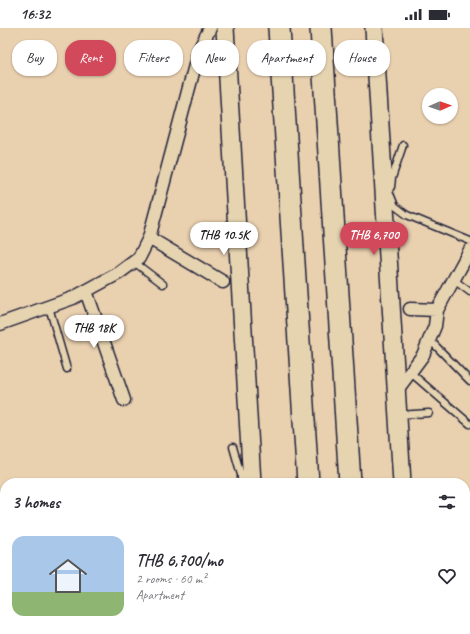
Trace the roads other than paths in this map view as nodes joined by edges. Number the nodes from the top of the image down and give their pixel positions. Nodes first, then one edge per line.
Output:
1 (210, 28) edge
2 (225, 28) edge
3 (279, 28) edge
4 (321, 28) edge
5 (374, 28) edge
6 (403, 145) dead end
7 (149, 238) junction
8 (470, 241) edge
9 (470, 250) edge
10 (134, 262) junction
11 (454, 280) junction
12 (223, 282) dead end
13 (163, 284) dead end
14 (86, 291) junction
15 (470, 292) edge
16 (49, 306) junction
17 (410, 310) dead end
18 (437, 310) junction
19 (0, 324) edge
20 (430, 340) junction
21 (67, 369) dead end
22 (411, 373) junction
23 (470, 380) edge
24 (396, 390) junction
25 (124, 400) dead end
26 (429, 413) dead end
27 (398, 415) junction
28 (470, 424) edge
29 (233, 447) dead end
30 (241, 478) edge
31 (252, 478) edge
32 (308, 478) edge
33 (350, 478) edge
34 (402, 478) edge

1 - 7 street
2 - 31 main road
3 - 32 highway
4 - 33 highway
5 - 24 main road
6 - 8 lane
7 - 10 street
7 - 12 street
9 - 11 street
10 - 13 lane
10 - 14 street
11 - 15 lane
11 - 18 street
14 - 16 street
14 - 25 street
16 - 19 street
16 - 21 lane
17 - 18 street
18 - 20 street
20 - 22 street
20 - 23 lane
22 - 24 street
22 - 28 lane
24 - 27 main road
26 - 27 lane
27 - 34 main road
29 - 30 lane

